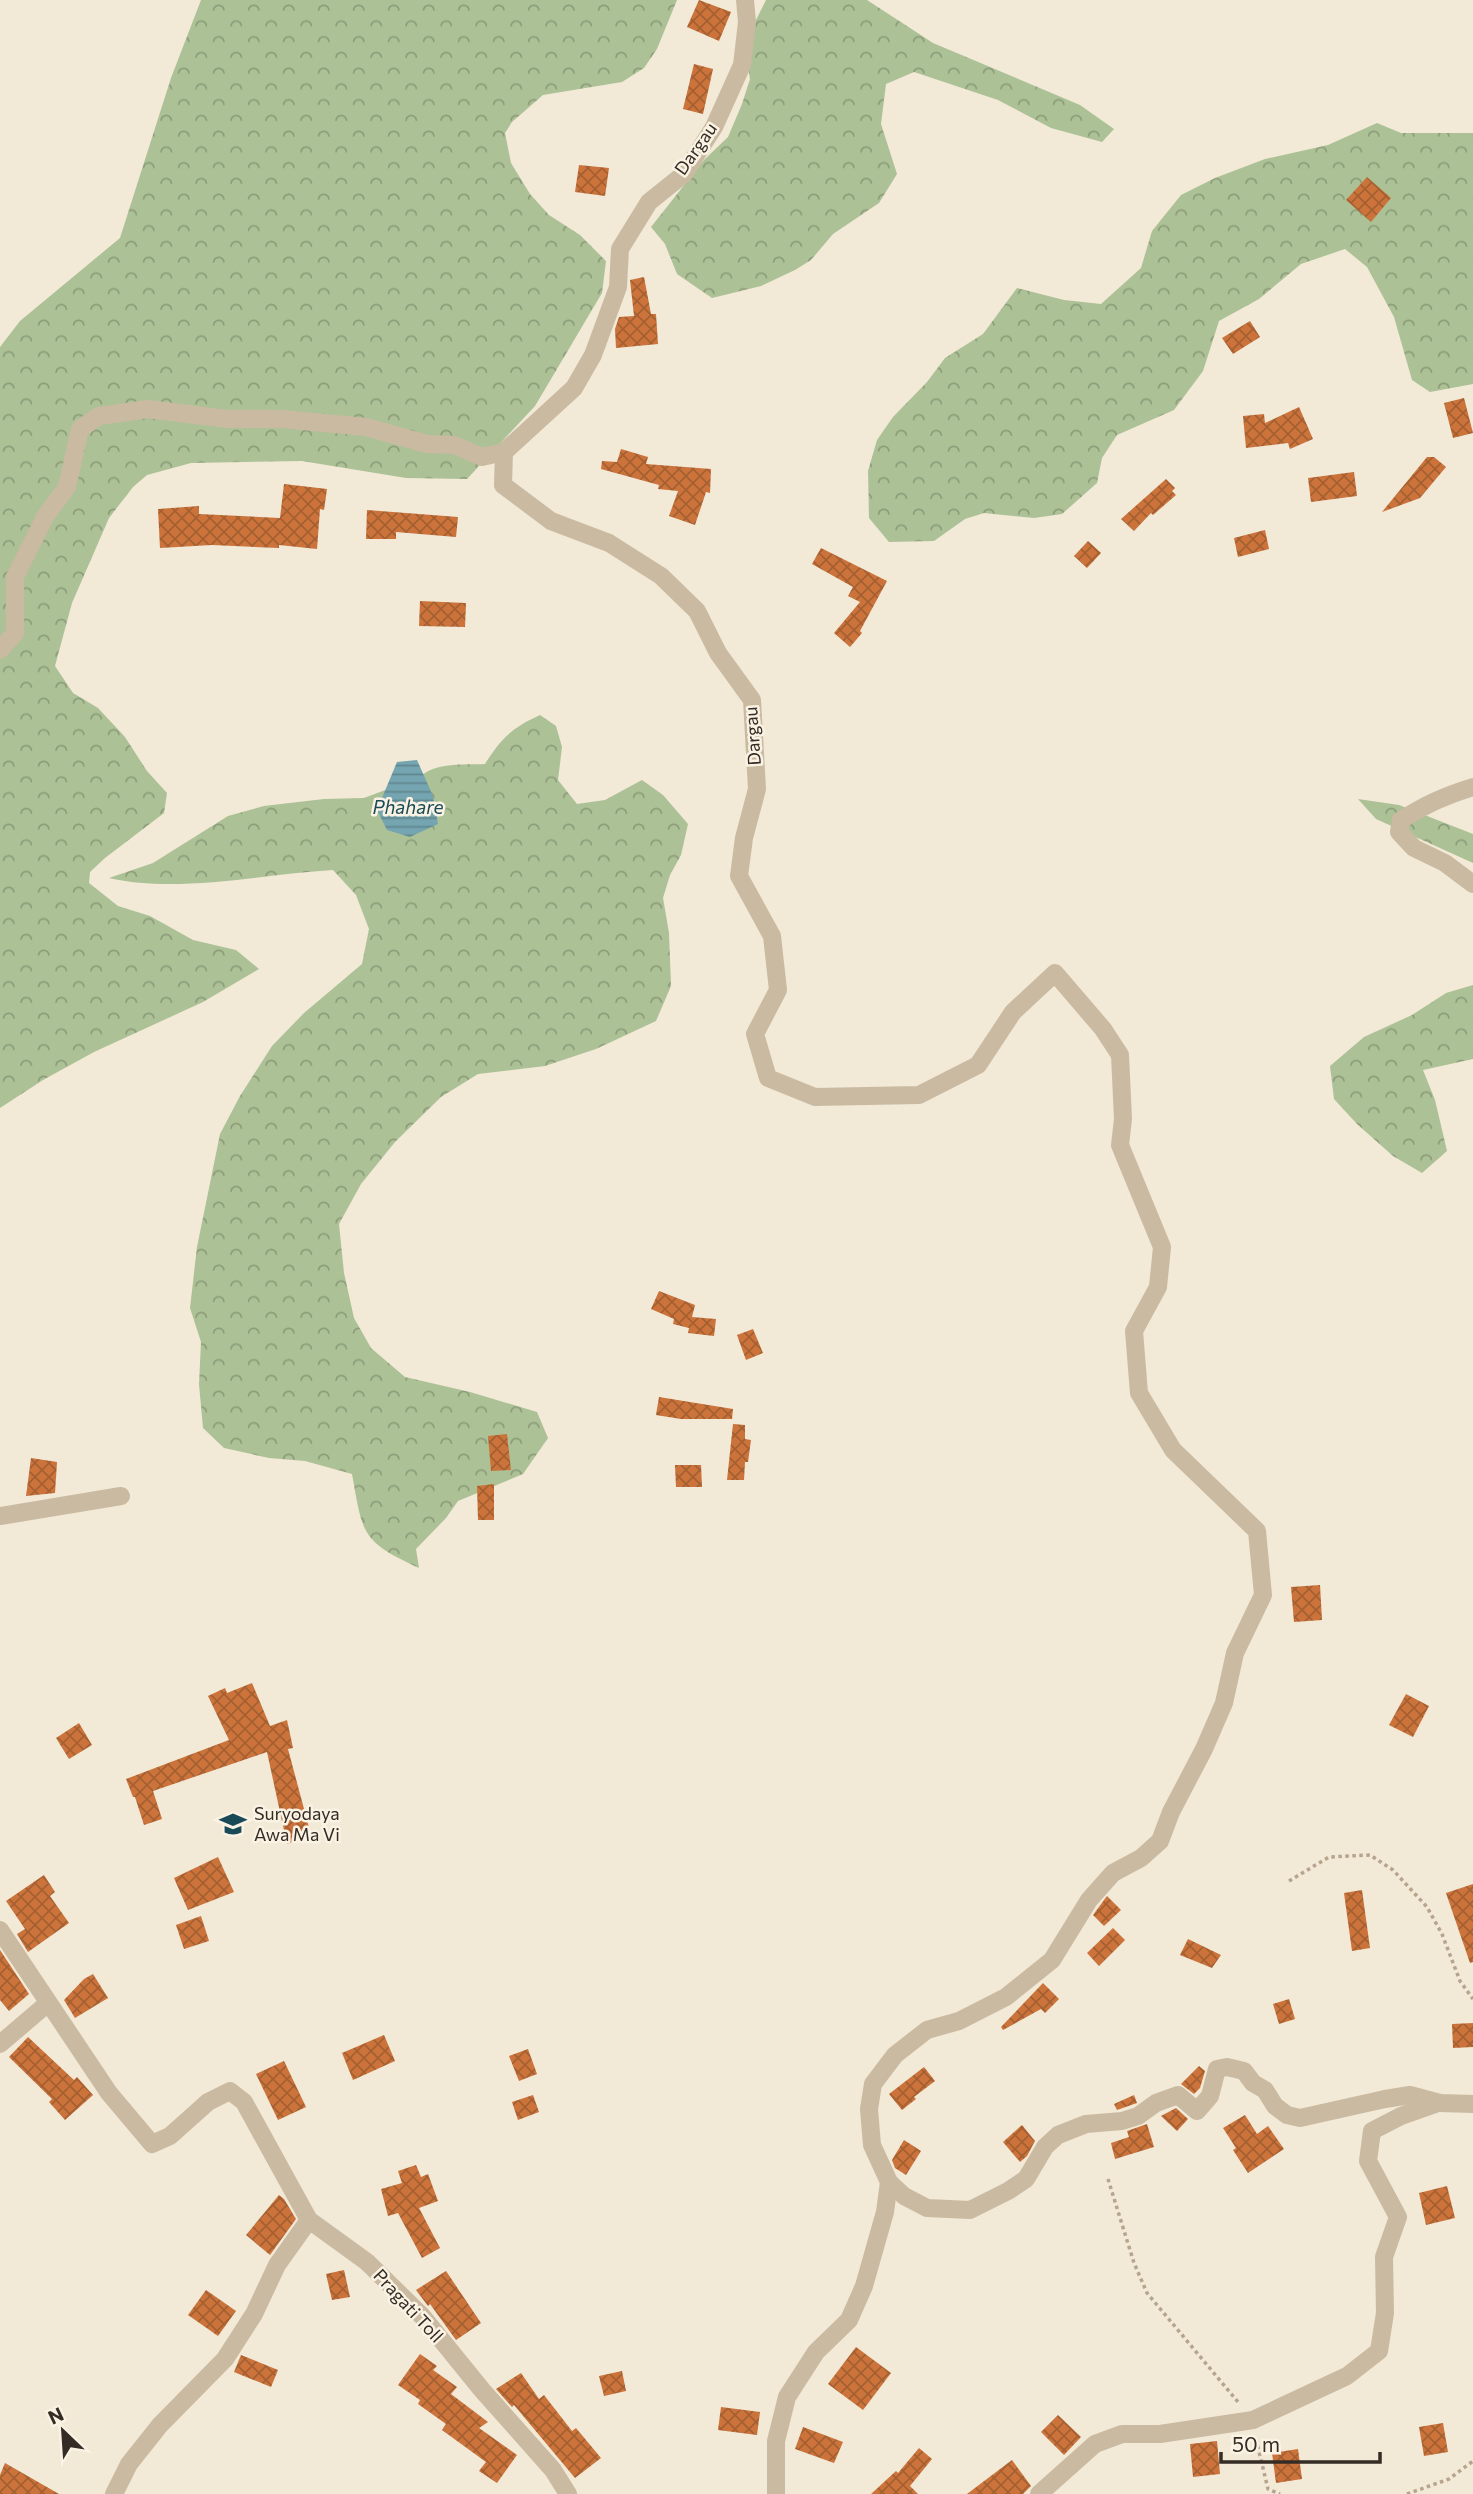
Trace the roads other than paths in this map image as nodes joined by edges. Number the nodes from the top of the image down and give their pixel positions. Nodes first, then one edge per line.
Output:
1 (745, 0) edge
2 (504, 452) junction
3 (0, 650) edge
4 (1473, 787) edge
5 (1473, 884) edge
6 (121, 1496) dead end
7 (0, 1516) edge
8 (0, 1930) edge
9 (48, 2003) junction
10 (0, 2044) edge
11 (1440, 2103) junction
12 (1473, 2104) edge
13 (890, 2182) junction
14 (309, 2220) junction
15 (114, 2494) edge
16 (568, 2494) edge
17 (776, 2494) edge
18 (1039, 2494) edge

1 - 2 street, Dargau
2 - 3 street
2 - 13 street, Dargau
4 - 5 street
6 - 7 street
8 - 9 street
9 - 10 street
9 - 14 street, Pragati Toll
11 - 12 street
11 - 13 street
11 - 18 street
13 - 17 street
14 - 15 street
14 - 16 street, Pragati Toll

